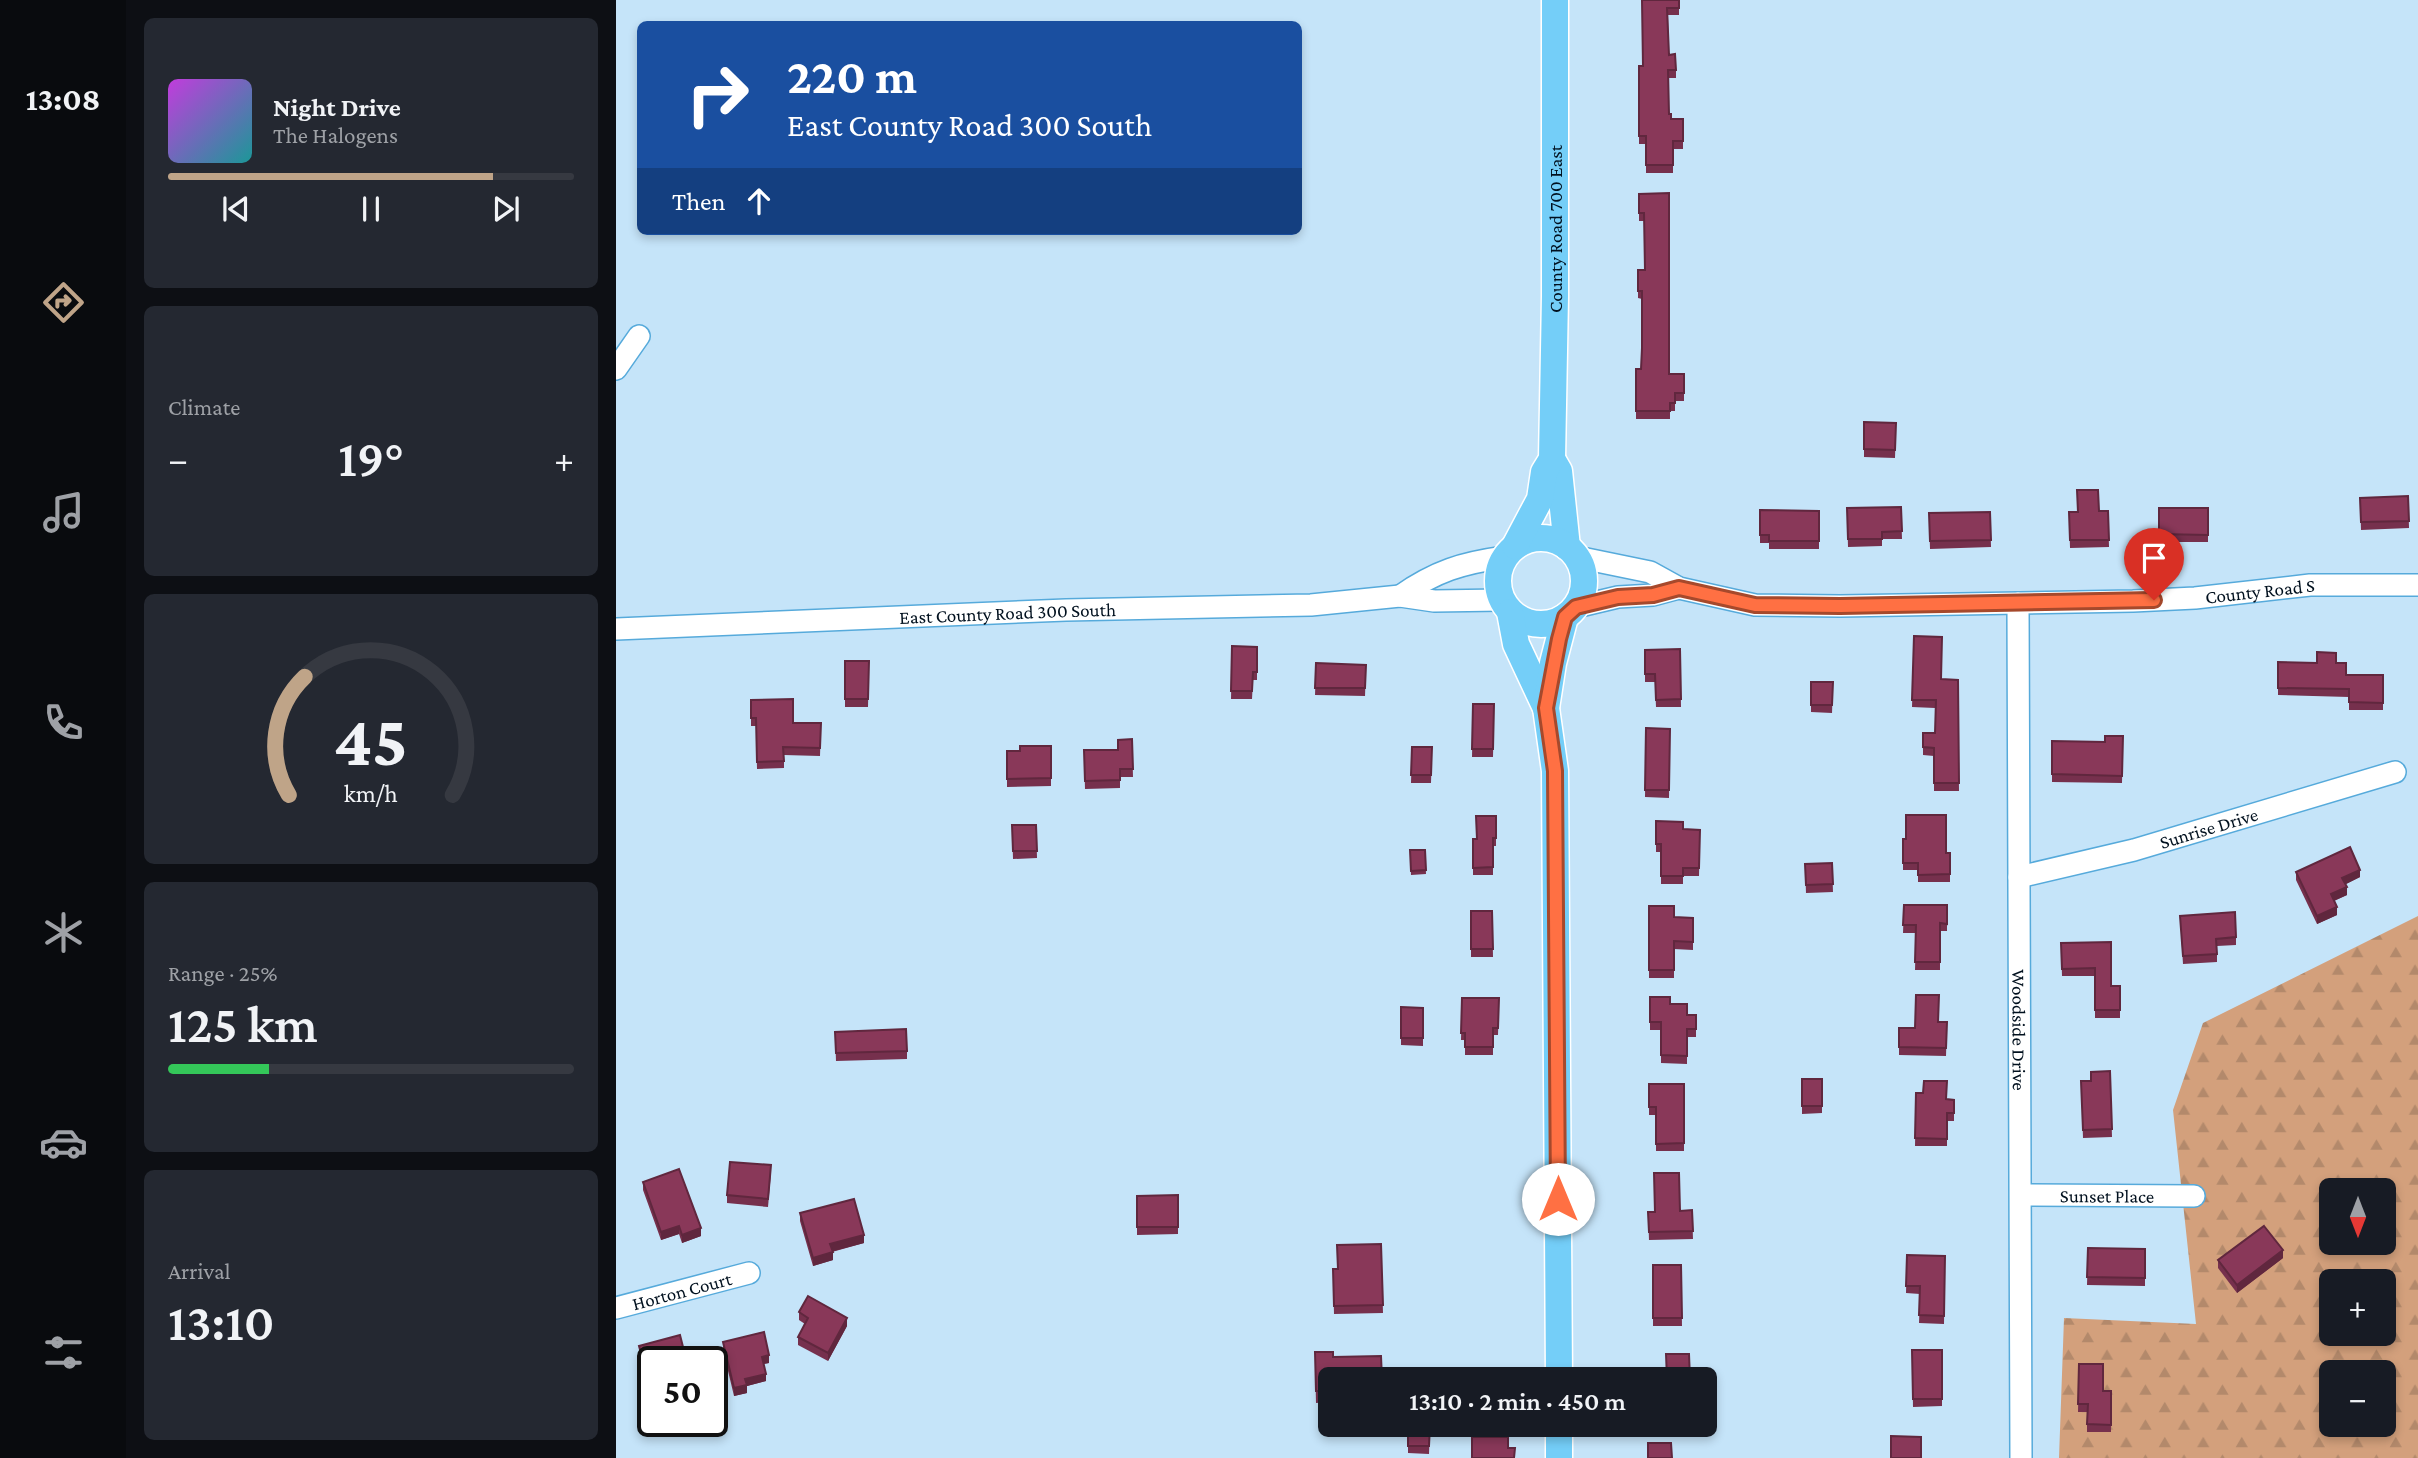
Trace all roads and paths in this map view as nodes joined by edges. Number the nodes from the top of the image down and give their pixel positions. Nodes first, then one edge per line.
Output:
1 (1555, 0) edge
2 (639, 336) dead end
3 (616, 369) edge
4 (1552, 459) junction
5 (1510, 551) junction
6 (1572, 552) junction
7 (2418, 585) edge
8 (1679, 588) junction
9 (1400, 596) junction
10 (2018, 603) junction
11 (1506, 606) junction
12 (1571, 612) junction
13 (616, 629) edge
14 (1546, 708) junction
15 (2395, 772) dead end
16 (2019, 877) junction
17 (2021, 1195) junction
18 (2194, 1196) dead end
19 (749, 1273) dead end
20 (616, 1308) edge
21 (1559, 1367) edge
22 (1559, 1437) edge
23 (1559, 1458) edge
24 (2021, 1458) edge

1 - 4 main road, County Road 700 East
2 - 3 street
4 - 5 main road, County Road 700 East
4 - 6 main road, County Road 700 East
5 - 6 main road
5 - 9 street, East County Road 300 South
5 - 11 main road
6 - 8 street
6 - 12 main road
7 - 10 street, County Road S
8 - 10 street
8 - 12 street
9 - 11 street, East County Road 300 South
9 - 13 street, East County Road 300 South
10 - 16 street, Woodside Drive
11 - 12 main road
11 - 14 main road
12 - 14 main road
14 - 21 main road
15 - 16 street, Sunrise Drive
16 - 17 street, Woodside Drive
17 - 18 street, Sunset Place
17 - 24 street, Woodside Drive
19 - 20 street, Horton Court
22 - 23 main road

